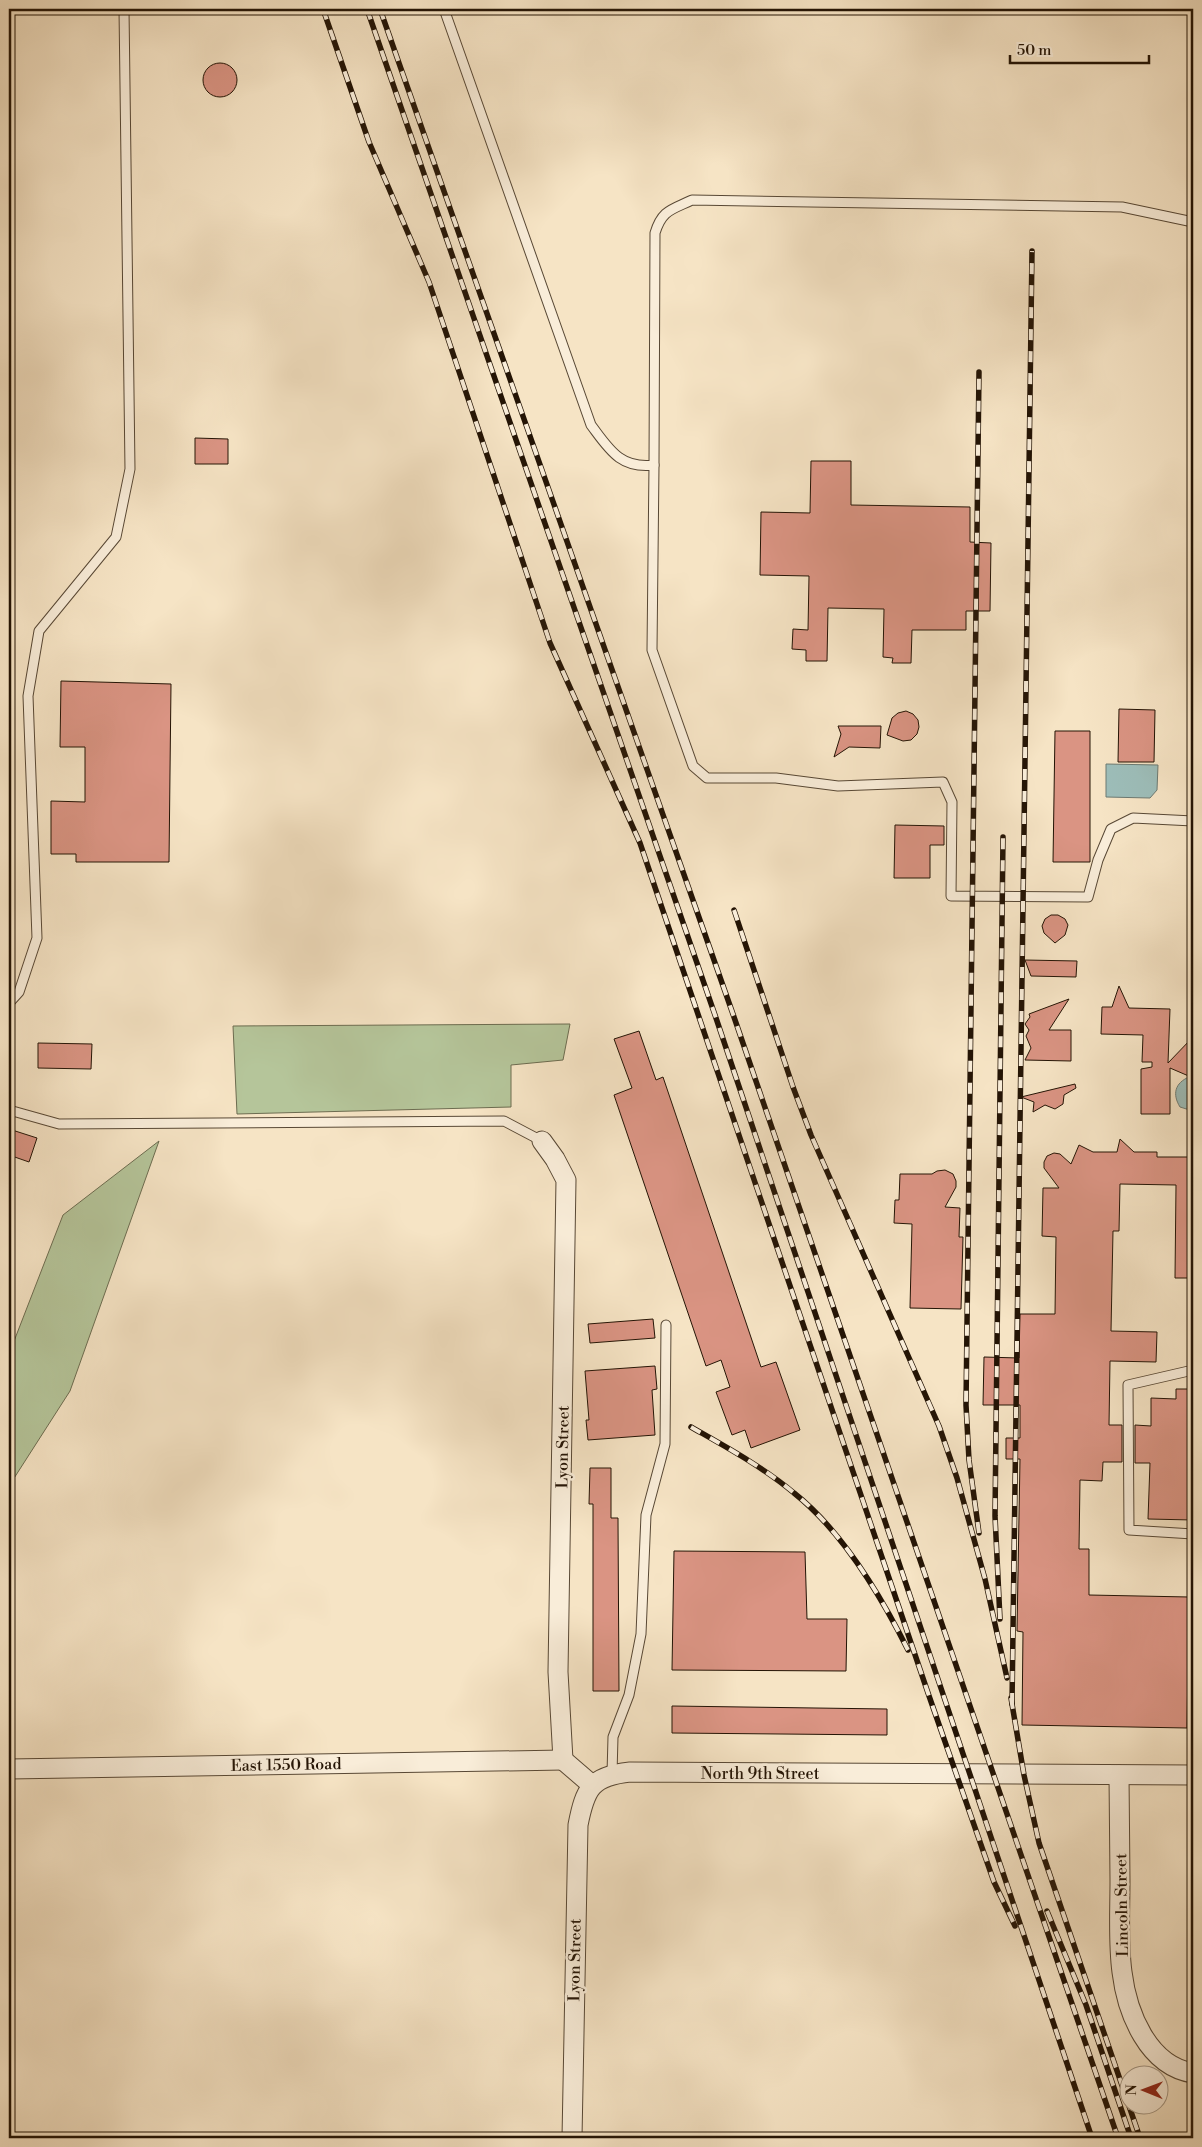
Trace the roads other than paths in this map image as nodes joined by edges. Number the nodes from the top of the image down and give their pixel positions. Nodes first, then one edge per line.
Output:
1 (124, 9) edge
2 (444, 9) edge
3 (1193, 222) edge
4 (654, 466) junction
5 (1193, 821) edge
6 (9, 1003) edge
7 (9, 1110) edge
8 (542, 1141) joint
9 (666, 1325) dead end
10 (1193, 1370) edge
11 (1193, 1534) edge
12 (563, 1760) junction
13 (9, 1769) edge
14 (612, 1774) junction
15 (1119, 1775) junction
16 (1193, 1775) edge
17 (592, 1785) junction
18 (1193, 2073) edge
19 (572, 2138) edge

1 - 6 lane
2 - 4 lane
3 - 4 lane
4 - 5 lane
7 - 8 lane
8 - 12 street, Lyon Street
9 - 14 lane
10 - 11 lane
12 - 13 street, East 1550 Road
12 - 17 street
14 - 15 street, North 9th Street
14 - 17 street, North 9th Street
15 - 16 street, North 9th Street
15 - 18 street, Lincoln Street
17 - 19 street, Lyon Street

